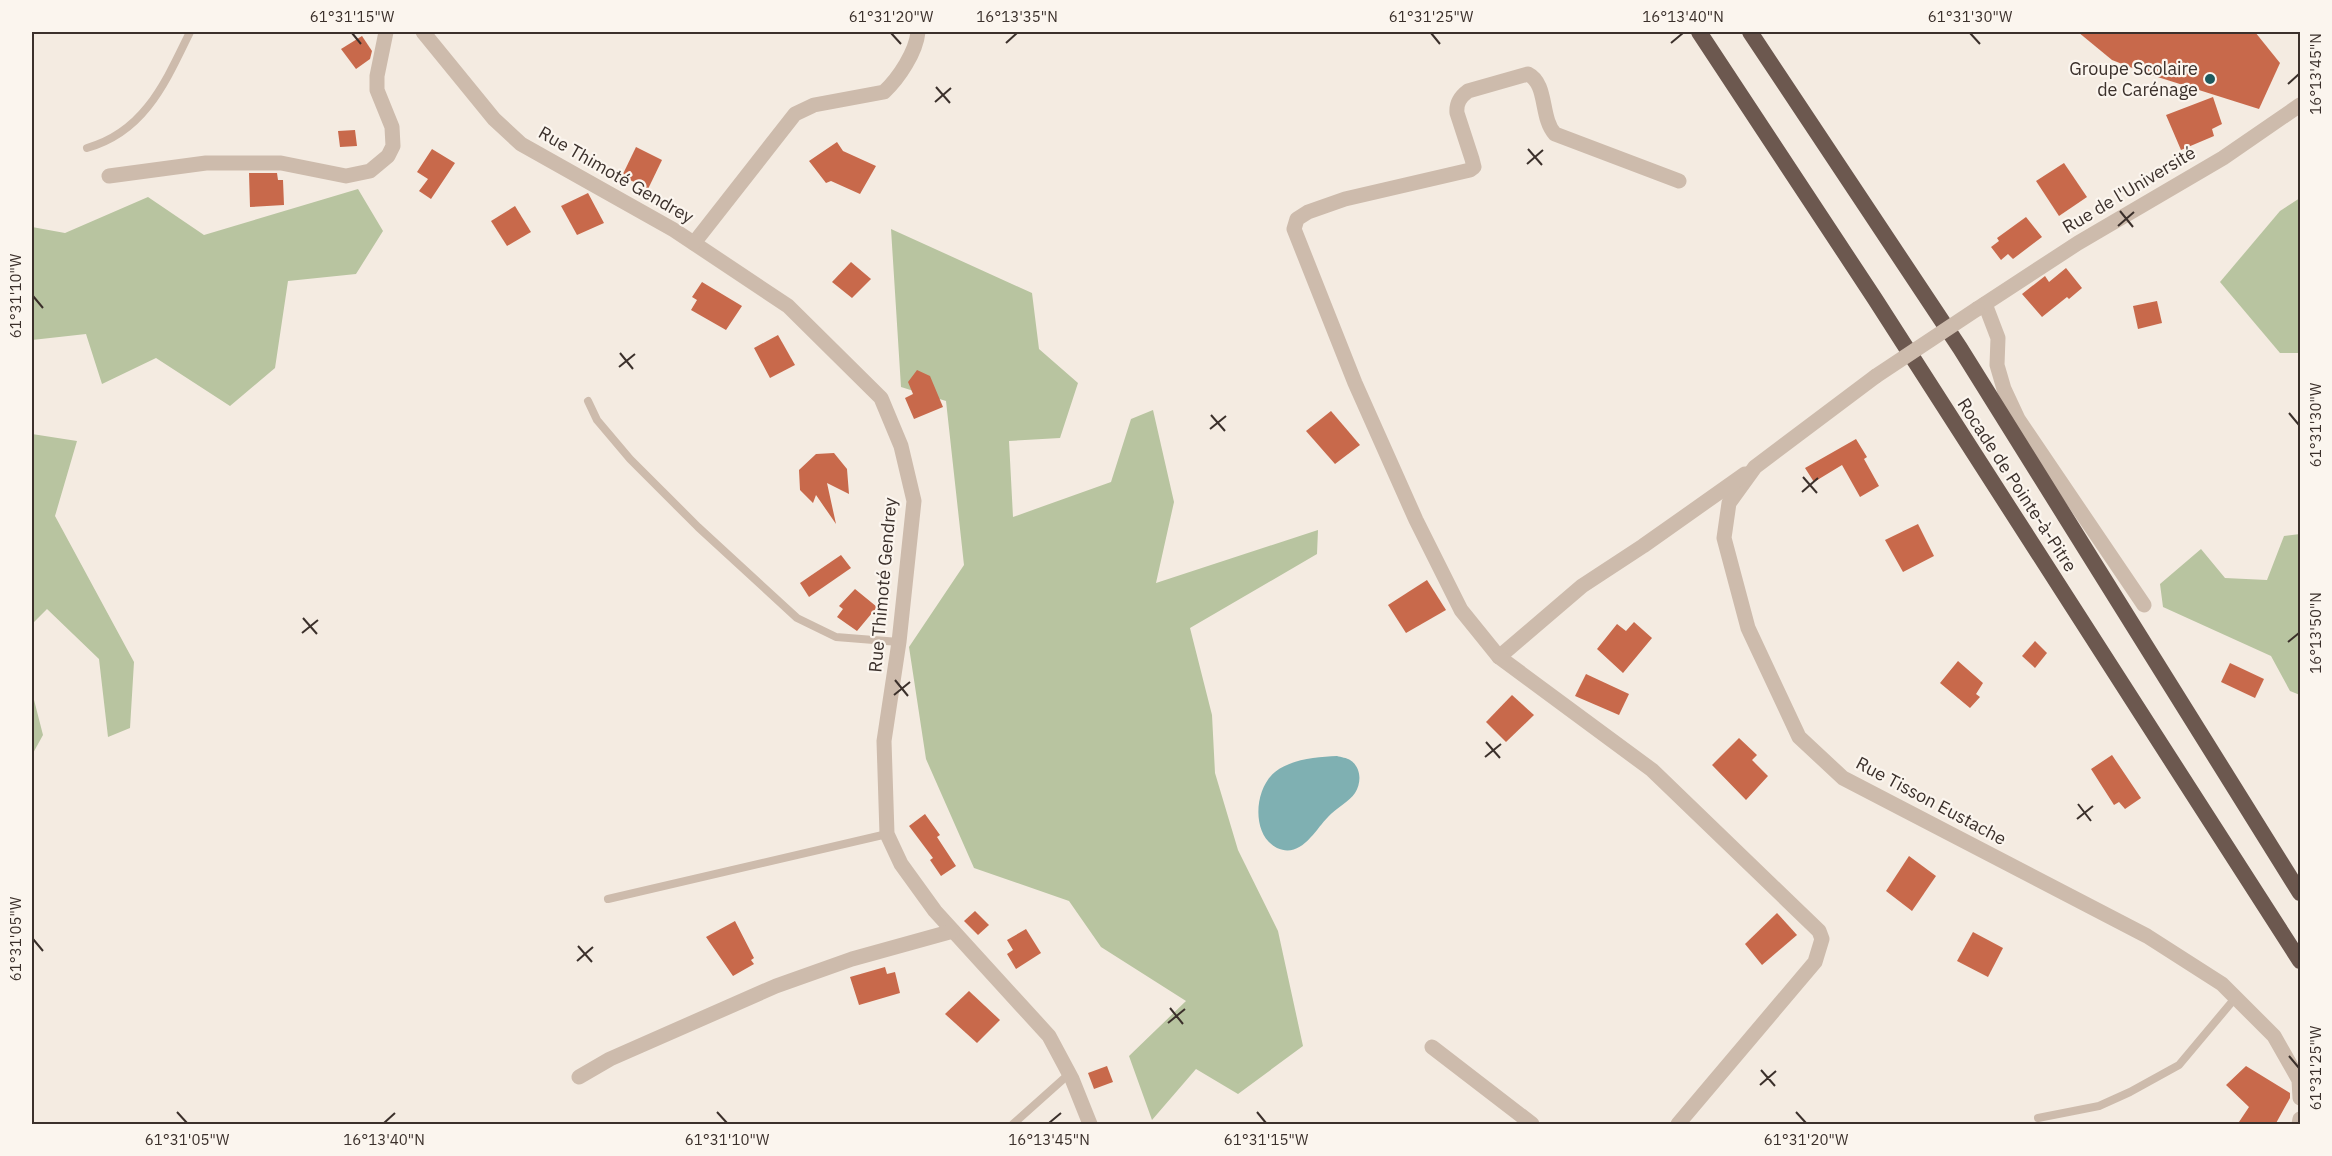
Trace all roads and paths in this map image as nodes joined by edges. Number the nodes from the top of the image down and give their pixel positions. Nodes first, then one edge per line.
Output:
1 (190, 32) edge
2 (386, 32) edge
3 (423, 32) edge
4 (918, 32) edge
5 (1700, 32) edge
6 (1750, 32) edge
7 (2301, 105) edge
8 (87, 148) dead end
9 (109, 177) dead end
10 (1679, 181) dead end
11 (694, 243) junction
12 (1981, 306) junction
13 (1876, 376) joint
14 (588, 401) dead end
15 (1755, 467) junction
16 (2144, 604) dead end
17 (899, 642) junction
18 (1499, 657) junction
19 (887, 834) junction
20 (2301, 893) edge
21 (608, 899) dead end
22 (953, 931) junction
23 (2301, 961) edge
24 (2236, 996) junction
25 (1432, 1047) dead end
26 (1069, 1074) junction
27 (579, 1077) dead end
28 (2301, 1098) edge
29 (2038, 1118) dead end
30 (2301, 1119) edge
31 (1013, 1125) edge
32 (1090, 1125) edge
33 (1532, 1125) edge
34 (1678, 1125) edge
35 (2299, 1125) edge

1 - 8 lane
2 - 9 street
3 - 11 street, Rue Thimoté Gendrey
4 - 11 street
5 - 23 highway, Rocade de Pointe-à-Pitre
6 - 20 highway, Rocade de Pointe-à-Pitre
7 - 12 street, Rue de l'Université
10 - 18 street
11 - 17 street, Rue Thimoté Gendrey
12 - 13 street, Rue de l'Université, bridge
12 - 16 street
13 - 15 street, Rue Tisson Eustache
14 - 17 lane
15 - 18 street
15 - 24 street, Rue Tisson Eustache
17 - 19 street, Rue Thimoté Gendrey
18 - 34 street
19 - 21 lane
19 - 22 street, Rue Thimoté Gendrey
22 - 26 street, Rue Thimoté Gendrey
22 - 27 street
24 - 28 street, Rue Tisson Eustache
24 - 29 lane
25 - 33 street
26 - 31 lane
26 - 32 street, Rue Thimoté Gendrey
30 - 35 street

